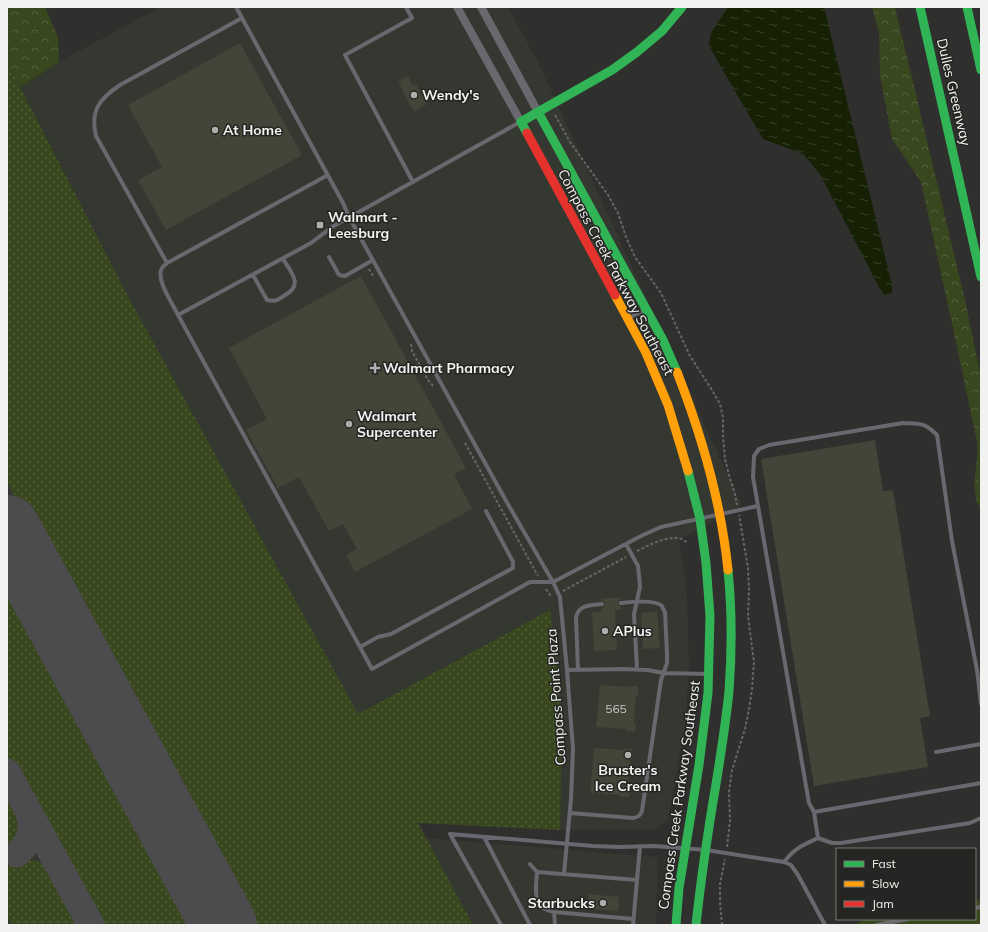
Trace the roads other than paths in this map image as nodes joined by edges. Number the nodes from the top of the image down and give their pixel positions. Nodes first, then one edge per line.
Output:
1 (236, 7) edge
2 (406, 7) edge
3 (457, 7) edge
4 (480, 7) edge
5 (682, 7) edge
6 (920, 7) edge
7 (967, 7) edge
8 (242, 18) junction
9 (981, 70) edge
10 (538, 112) junction
11 (521, 122) junction
12 (328, 175) junction
13 (413, 182) junction
14 (349, 217) junction
15 (329, 257) dead end
16 (283, 259) junction
17 (373, 260) junction
18 (167, 263) junction
19 (253, 275) junction
20 (981, 277) edge
21 (646, 308) junction
22 (178, 315) junction
23 (628, 318) junction
24 (758, 506) junction
25 (486, 511) dead end
26 (720, 514) junction
27 (700, 519) junction
28 (626, 544) junction
29 (553, 582) junction
30 (637, 601) junction
31 (621, 602) dead end
32 (602, 604) dead end
33 (360, 647) junction
34 (637, 669) junction
35 (567, 670) junction
36 (578, 670) junction
37 (663, 673) junction
38 (709, 674) junction
39 (981, 704) edge
40 (981, 744) edge
41 (936, 752) dead end
42 (981, 783) edge
43 (814, 812) junction
44 (570, 813) junction
45 (981, 818) edge
46 (484, 837) junction
47 (818, 838) junction
48 (567, 844) junction
49 (640, 846) junction
50 (685, 848) junction
51 (706, 850) junction
52 (784, 862) junction
53 (530, 864) dead end
54 (537, 872) junction
55 (564, 874) junction
56 (637, 880) junction
57 (554, 912) junction
58 (633, 919) junction
59 (903, 920) edge
60 (501, 925) edge
61 (530, 925) edge
62 (555, 925) edge
63 (633, 925) edge
64 (676, 925) edge
65 (696, 925) edge
66 (825, 925) edge
67 (876, 925) edge

1 - 8 lane, Compass Point Plaza
2 - 13 lane
3 - 11 street, Compass Creek Parkway Southeast
4 - 10 street, Compass Creek Parkway Southeast
5 - 10 main road
6 - 20 main road, Dulles Greenway
7 - 9 main road
8 - 12 lane, Compass Point Plaza
8 - 18 lane
10 - 11 main road
10 - 21 main road, Compass Creek Parkway Southeast
11 - 13 lane
11 - 23 main road, Compass Creek Parkway Southeast
12 - 14 lane, Compass Point Plaza
12 - 18 lane
13 - 14 lane
14 - 16 lane
14 - 17 lane, Compass Point Plaza
15 - 17 lane
16 - 19 lane
16 - 19 lane
17 - 29 lane, Compass Point Plaza
18 - 22 lane
19 - 22 lane
21 - 23 lane
21 - 26 main road, Compass Creek Parkway Southeast
22 - 33 lane
23 - 27 main road, Compass Creek Parkway Southeast
24 - 26 lane
24 - 39 lane
24 - 43 lane
25 - 33 lane
26 - 27 lane
26 - 51 main road, Compass Creek Parkway Southeast
27 - 28 lane
27 - 38 main road, Compass Creek Parkway Southeast
28 - 29 lane
28 - 30 lane
29 - 33 lane
29 - 35 lane, Compass Point Plaza
30 - 31 lane
30 - 34 lane
30 - 37 lane
32 - 36 lane
34 - 36 lane
34 - 37 lane
35 - 36 lane
35 - 44 lane, Compass Point Plaza
37 - 38 lane
37 - 44 lane
38 - 50 main road, Compass Creek Parkway Southeast
40 - 41 lane
42 - 43 lane
43 - 47 lane
44 - 48 lane, Compass Point Plaza
45 - 47 lane
46 - 48 lane
46 - 60 lane
46 - 61 lane
47 - 52 lane
48 - 49 lane
48 - 55 lane, Compass Point Plaza
49 - 50 lane
49 - 56 lane
50 - 51 lane
50 - 64 main road, Compass Creek Parkway Southeast
51 - 52 lane
51 - 65 main road, Compass Creek Parkway Southeast
52 - 66 lane
53 - 54 lane
54 - 55 lane
54 - 57 lane
55 - 56 lane
56 - 58 lane
57 - 58 lane
57 - 62 lane
58 - 63 lane
59 - 67 lane

